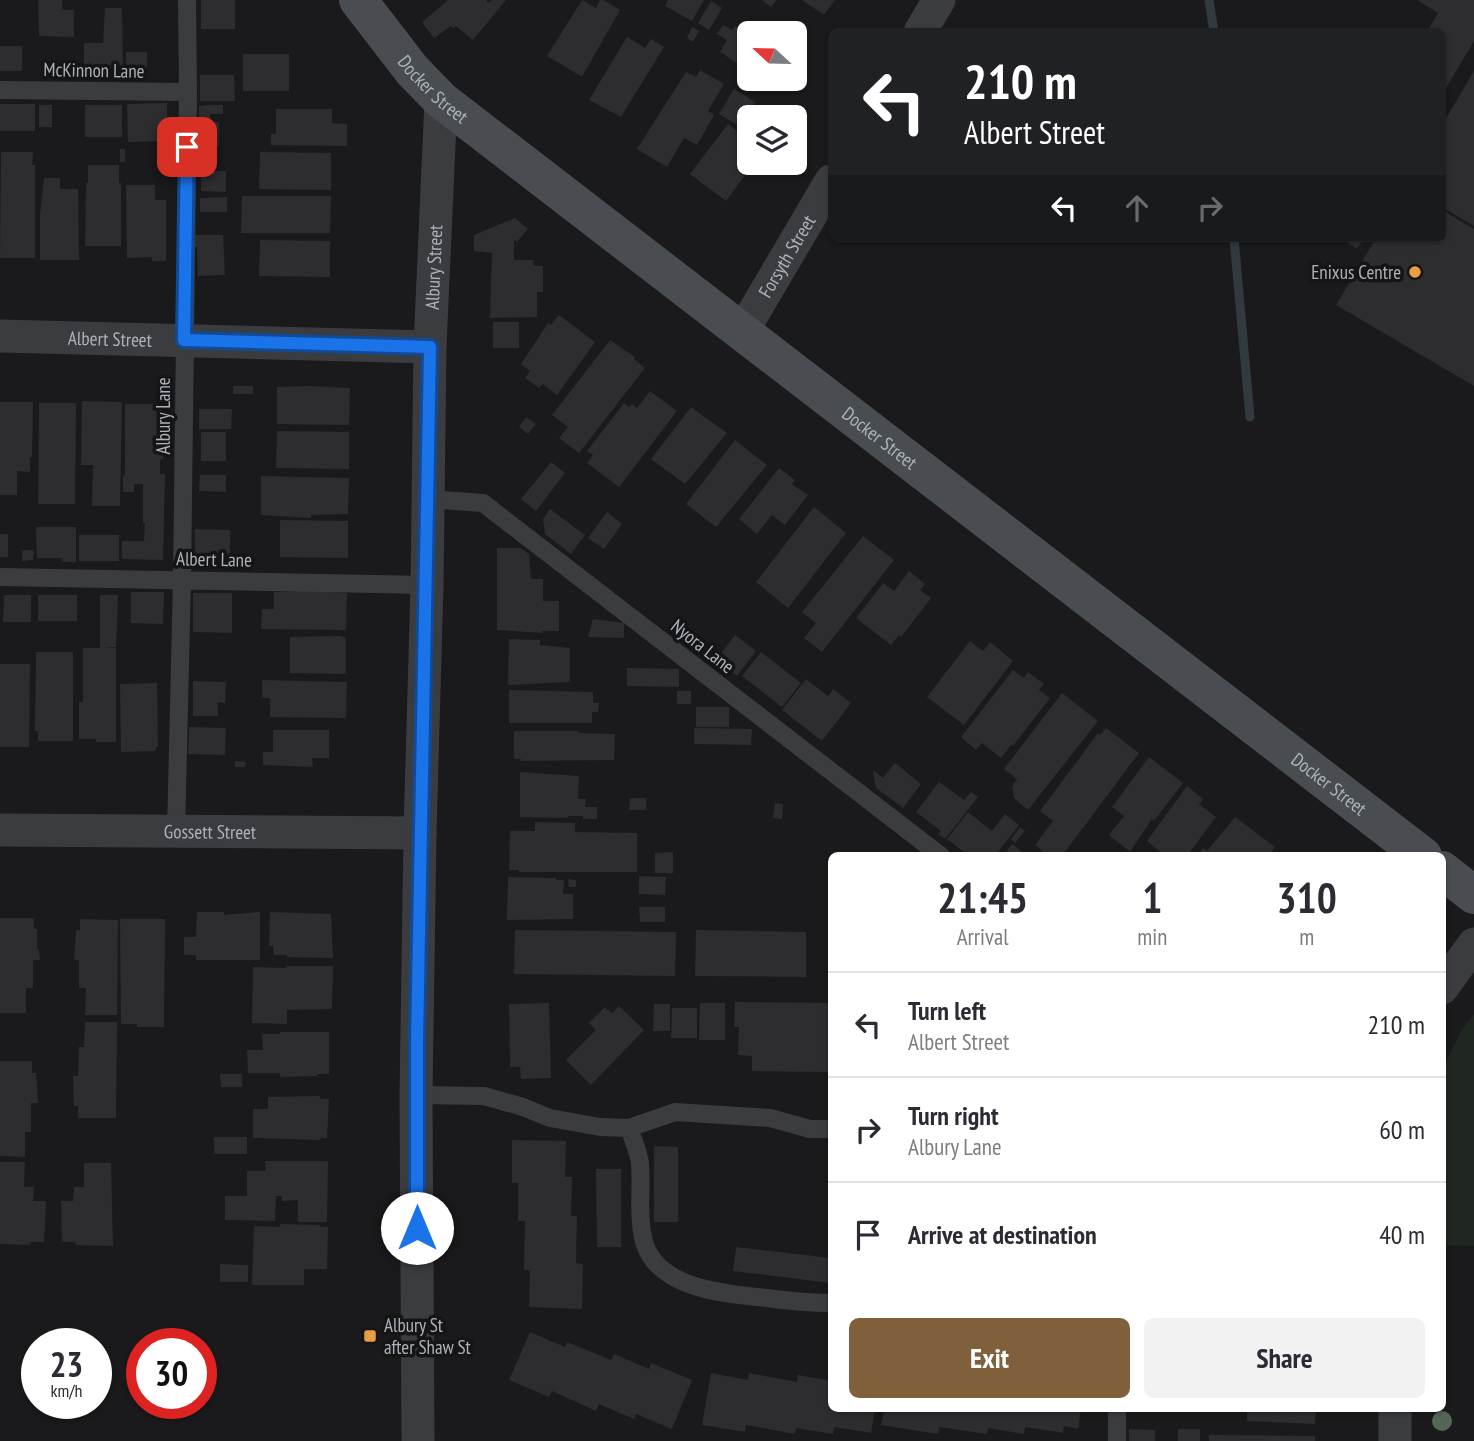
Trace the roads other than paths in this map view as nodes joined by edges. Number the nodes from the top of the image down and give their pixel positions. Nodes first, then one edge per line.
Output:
1 (187, 0) edge
2 (359, 0) edge
3 (939, 0) edge
4 (922, 28) edge
5 (0, 90) edge
6 (188, 92) junction
7 (441, 100) junction
8 (828, 186) edge
9 (742, 332) junction
10 (0, 336) edge
11 (184, 340) junction
12 (430, 347) junction
13 (428, 499) junction
14 (0, 577) edge
15 (182, 580) junction
16 (427, 585) junction
17 (0, 830) edge
18 (176, 832) junction
19 (420, 833) junction
20 (936, 852) edge
21 (1418, 852) edge
22 (1446, 873) edge
23 (1474, 895) edge
24 (1474, 944) edge
25 (1446, 982) edge
26 (416, 1095) junction
27 (629, 1128) junction
28 (828, 1129) edge
29 (828, 1303) edge
30 (1117, 1412) edge
31 (1395, 1412) edge
32 (418, 1441) edge
33 (1117, 1441) edge
34 (1395, 1441) edge

1 - 6 lane, Albury Lane
2 - 7 main road, Docker Street
3 - 4 street
5 - 6 lane, McKinnon Lane
6 - 11 lane, Albury Lane
7 - 9 main road, Docker Street
7 - 12 street, Albury Street
8 - 9 street, Forsyth Street
9 - 21 main road, Docker Street
10 - 11 street, Albert Street
11 - 12 street, Albert Street
11 - 15 lane, Albury Lane
12 - 13 street, Albury Street
13 - 16 street, Albury Street
13 - 20 lane, Nyora Lane
14 - 15 lane, Albert Lane
15 - 16 lane, Albert Lane
15 - 18 lane, Albury Lane
16 - 19 street, Albury Street
17 - 18 street, Gossett Street
18 - 19 street, Gossett Street
19 - 26 street, Albury Street
22 - 23 main road
24 - 25 street
26 - 27 lane
26 - 32 street, Albury Street
27 - 28 lane
27 - 29 lane
30 - 33 lane
31 - 34 street

